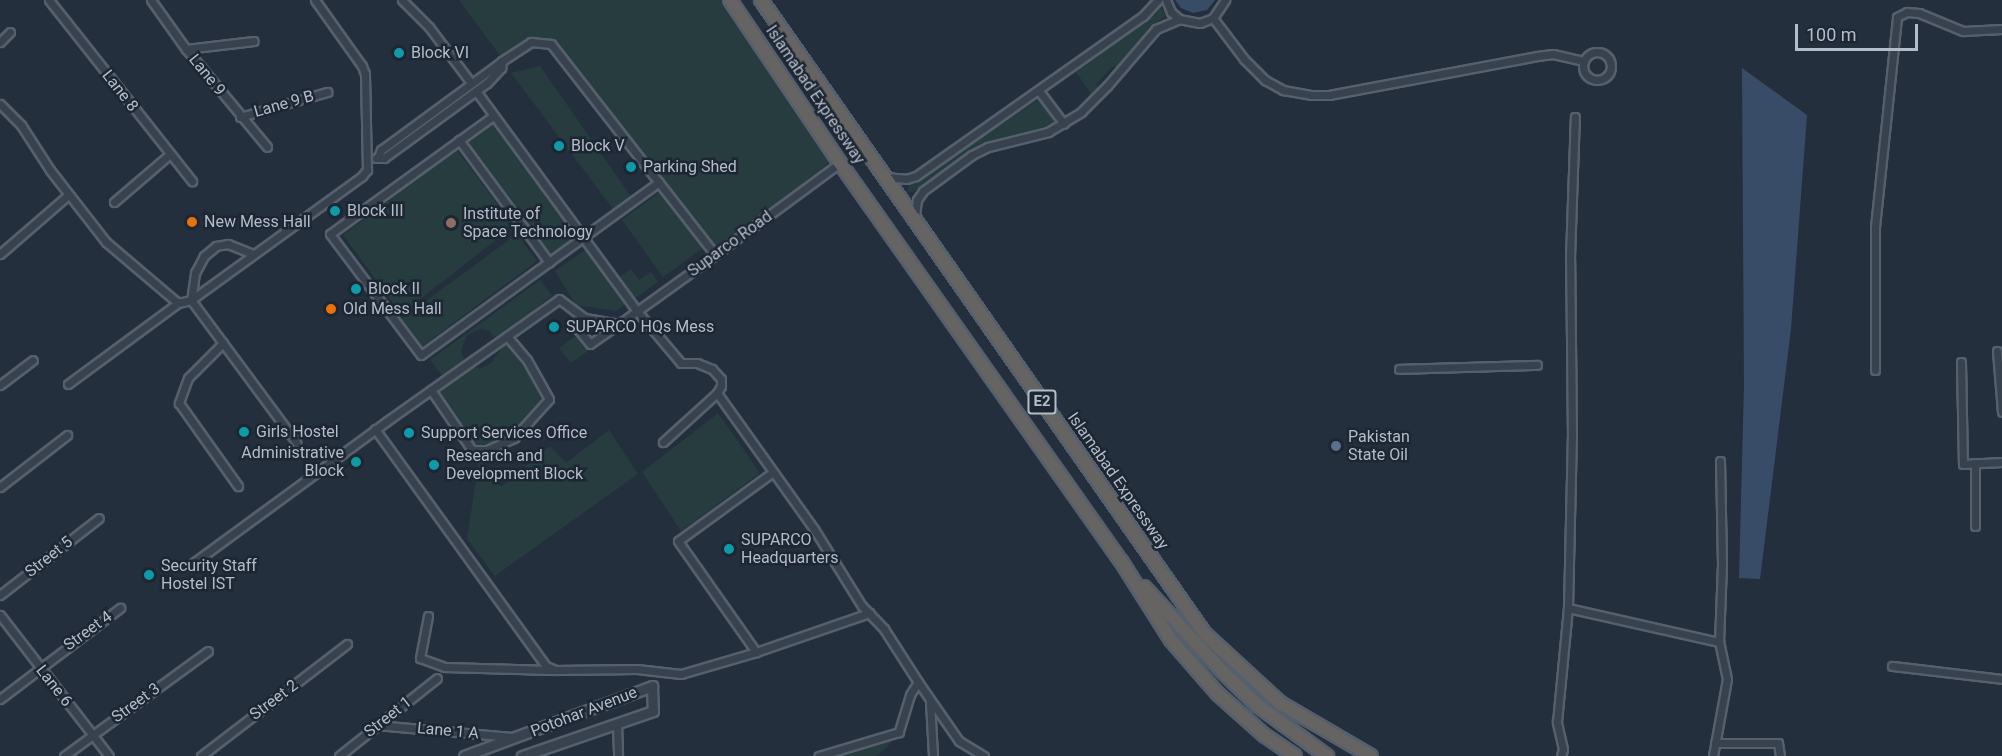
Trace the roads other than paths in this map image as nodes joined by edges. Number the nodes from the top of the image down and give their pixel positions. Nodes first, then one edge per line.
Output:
1 (49, 0) edge
2 (151, 0) edge
3 (315, 0) edge
4 (402, 0) edge
5 (730, 0) edge
6 (761, 0) edge
7 (1158, 0) edge
8 (1166, 0) edge
9 (1225, 0) edge
10 (1213, 18) junction
11 (1179, 19) junction
12 (2002, 29) edge
13 (10, 32) dead end
14 (254, 40) dead end
15 (0, 42) edge
16 (186, 49) junction
17 (502, 61) junction
18 (1584, 61) junction
19 (471, 83) junction
20 (476, 90) junction
21 (1039, 91) junction
22 (327, 92) dead end
23 (0, 104) edge
24 (493, 116) junction
25 (240, 117) junction
26 (1575, 117) dead end
27 (1064, 124) junction
28 (459, 141) junction
29 (267, 147) dead end
30 (170, 154) junction
31 (378, 157) junction
32 (369, 162) junction
33 (840, 163) junction
34 (885, 177) junction
35 (192, 181) dead end
36 (659, 182) junction
37 (69, 195) junction
38 (114, 202) dead end
39 (915, 219) junction
40 (584, 237) junction
41 (0, 254) edge
42 (254, 254) junction
43 (715, 255) junction
44 (549, 262) junction
45 (191, 300) junction
46 (178, 303) junction
47 (637, 311) junction
48 (584, 318) junction
49 (619, 324) junction
50 (507, 336) junction
51 (223, 343) junction
52 (1997, 351) dead end
53 (33, 360) dead end
54 (1961, 362) dead end
55 (1537, 365) dead end
56 (1399, 369) dead end
57 (1875, 370) dead end
58 (68, 384) dead end
59 (0, 386) edge
60 (431, 390) junction
61 (717, 393) junction
62 (2002, 412) edge
63 (375, 429) junction
64 (67, 435) dead end
65 (296, 442) dead end
66 (663, 442) dead end
67 (1720, 461) dead end
68 (2002, 462) edge
69 (1975, 463) junction
70 (773, 472) junction
71 (238, 486) dead end
72 (0, 487) edge
73 (99, 518) dead end
74 (1975, 526) dead end
75 (1121, 561) junction
76 (189, 566) dead end
77 (0, 595) edge
78 (120, 608) dead end
79 (1568, 608) junction
80 (869, 613) junction
81 (0, 615) edge
82 (428, 616) dead end
83 (1719, 642) junction
84 (347, 644) dead end
85 (208, 651) dead end
86 (756, 652) junction
87 (1892, 666) dead end
88 (39, 668) junction
89 (555, 670) junction
90 (437, 678) dead end
91 (2002, 679) edge
92 (918, 682) junction
93 (0, 699) edge
94 (930, 699) junction
95 (617, 724) junction
96 (376, 725) junction
97 (92, 735) junction
98 (519, 737) junction
99 (1715, 743) junction
100 (537, 754) edge
101 (64, 756) edge
102 (109, 756) edge
103 (201, 756) edge
104 (339, 756) edge
105 (464, 756) edge
106 (522, 756) edge
107 (618, 756) edge
108 (819, 756) edge
109 (933, 756) edge
110 (984, 756) edge
111 (1295, 756) edge
112 (1327, 756) edge
113 (1371, 756) edge
114 (1561, 756) edge
115 (1713, 756) edge
116 (1780, 756) edge

1 - 30 street, Lane 8
2 - 16 street, Lane 9
3 - 32 street
4 - 19 street
5 - 33 highway, Islamabad Expressway / E2
6 - 34 highway, Islamabad Expressway / E2
7 - 21 street
8 - 11 street
9 - 10 street
10 - 11 street
10 - 18 street
11 - 27 street
12 - 57 street
13 - 15 street
14 - 16 street
16 - 25 street, Lane 9
17 - 19 street
17 - 20 street
17 - 36 street
18 - 18 street
19 - 20 street
19 - 20 street
19 - 31 street
20 - 24 street
20 - 31 street
21 - 27 street
21 - 34 street
22 - 25 street, Lane 9 B
23 - 37 street
24 - 28 street
24 - 40 street
25 - 29 street, Lane 9
26 - 79 street
27 - 39 street
28 - 44 street
28 - 44 street
30 - 35 street, Lane 8
30 - 38 street
31 - 32 street
32 - 42 street
33 - 43 street, Suparco Road
33 - 75 highway, Islamabad Expressway / E2
34 - 39 highway, Islamabad Expressway / E2
36 - 40 street
36 - 43 street
37 - 41 street
37 - 46 street
39 - 113 highway, Islamabad Expressway / E2
40 - 44 street
40 - 47 street
42 - 45 street
42 - 45 street
43 - 47 street, Suparco Road
45 - 46 street
45 - 51 street
46 - 58 street
47 - 49 street, Suparco Road
47 - 61 street
48 - 49 street
48 - 49 street, Suparco Road
48 - 50 street
50 - 60 street
50 - 60 street
51 - 65 street
51 - 71 street
52 - 62 street
53 - 59 street
54 - 69 street
55 - 56 street
60 - 63 street
61 - 66 street
61 - 70 street
63 - 76 street
63 - 89 street
64 - 72 street
67 - 83 street
68 - 69 street
69 - 74 street
70 - 80 street
70 - 86 street
73 - 77 street, Street 5
75 - 111 highway
75 - 112 highway
78 - 88 street, Street 4
79 - 83 street
79 - 114 street
80 - 86 street
80 - 92 street
81 - 88 street, Lane 6
82 - 89 street
83 - 99 street
84 - 103 street, Street 2
85 - 97 street, Street 3
86 - 89 street
87 - 91 street
88 - 93 street, Street 4
88 - 97 street, Lane 6
90 - 96 street, Street 1
92 - 94 street
92 - 108 street
94 - 109 street
94 - 110 street
95 - 98 street, Potohar Avenue
95 - 100 street, Potohar Avenue
95 - 107 street
96 - 98 street, Lane 1 A
96 - 104 street, Street 1
97 - 101 street, Street 3
97 - 102 street, Lane 6
98 - 105 street, Potohar Avenue
99 - 115 street
99 - 116 street
100 - 106 street, Potohar Avenue

